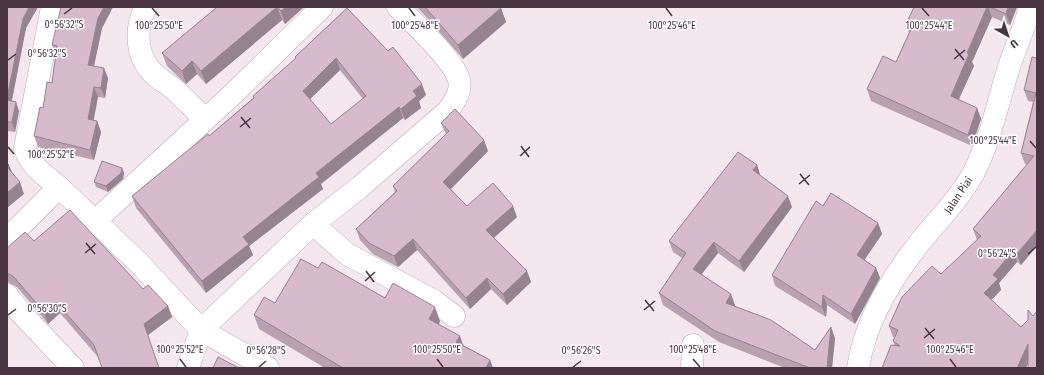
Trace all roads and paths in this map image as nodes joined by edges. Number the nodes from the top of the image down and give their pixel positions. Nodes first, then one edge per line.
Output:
1 (52, 7) edge
2 (146, 7) edge
3 (322, 7) edge
4 (398, 7) edge
5 (1030, 7) edge
6 (205, 119) junction
7 (60, 188) junction
8 (95, 221) junction
9 (312, 224) junction
10 (7, 239) edge
11 (7, 295) edge
12 (454, 316) dead end
13 (200, 330) junction
14 (693, 345) dead end
15 (73, 368) edge
16 (188, 368) edge
17 (268, 368) edge
18 (692, 368) edge
19 (858, 368) edge

1 - 7 street
2 - 6 street
3 - 6 street
4 - 9 street
5 - 19 street, Jalan Piai
6 - 8 street
7 - 8 street
7 - 10 street
8 - 13 street
9 - 12 street
9 - 13 street
11 - 15 street
13 - 16 street
13 - 17 street
14 - 18 street

